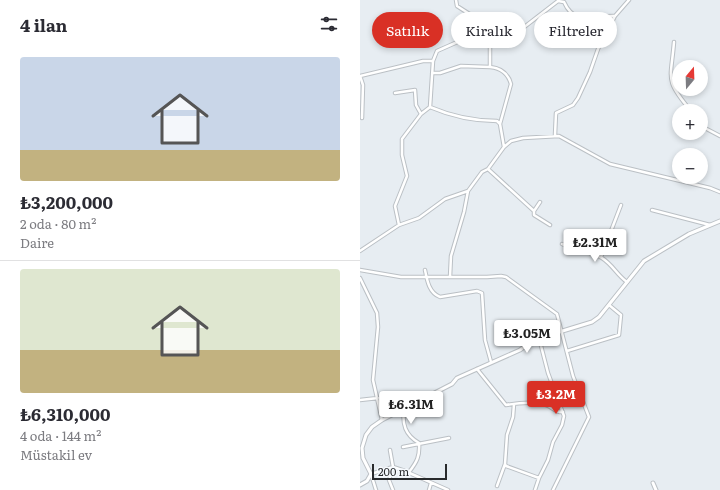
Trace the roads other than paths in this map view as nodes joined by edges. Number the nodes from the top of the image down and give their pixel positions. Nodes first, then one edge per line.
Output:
1 (456, 0) edge
2 (629, 0) edge
3 (466, 12) edge
4 (544, 12) edge
5 (568, 12) edge
6 (617, 14) edge
7 (534, 20) edge
8 (526, 26) edge
9 (674, 42) dead end
10 (451, 45) edge
11 (490, 48) edge
12 (599, 48) edge
13 (433, 61) junction
14 (490, 67) junction
15 (432, 73) junction
16 (395, 93) dead end
17 (685, 104) edge
18 (430, 107) junction
19 (421, 114) junction
20 (362, 118) dead end
21 (500, 124) junction
22 (708, 130) edge
23 (554, 136) junction
24 (720, 136) edge
25 (504, 147) junction
26 (488, 169) junction
27 (468, 191) junction
28 (720, 192) edge
29 (540, 202) dead end
30 (621, 205) dead end
31 (652, 210) dead end
32 (534, 211) junction
33 (720, 221) edge
34 (399, 225) junction
35 (550, 225) dead end
36 (710, 225) junction
37 (586, 243) dead end
38 (562, 244) dead end
39 (360, 251) edge
40 (582, 252) junction
41 (601, 257) junction
42 (360, 270) edge
43 (425, 270) dead end
44 (427, 277) junction
45 (450, 277) junction
46 (360, 278) edge
47 (627, 282) junction
48 (609, 305) junction
49 (562, 331) junction
50 (539, 338) junction
51 (567, 351) junction
52 (491, 362) junction
53 (477, 368) junction
54 (378, 398) junction
55 (360, 400) edge
56 (514, 404) junction
57 (404, 409) junction
58 (563, 412) junction
59 (382, 420) junction
60 (449, 438) dead end
61 (419, 443) junction
62 (361, 447) edge
63 (403, 447) dead end
64 (390, 450) dead end
65 (505, 464) junction
66 (393, 467) junction
67 (408, 472) junction
68 (371, 474) junction
69 (539, 478) junction
70 (431, 483) junction
71 (653, 483) dead end
72 (360, 485) edge
73 (497, 486) dead end
74 (376, 490) edge
75 (393, 490) edge
76 (429, 490) edge
77 (448, 490) edge
78 (535, 490) edge
79 (554, 490) edge
80 (656, 490) edge

1 - 3 street
2 - 6 street
4 - 5 street
7 - 8 street
9 - 17 street
10 - 13 street
11 - 14 street
12 - 23 street
13 - 15 street
13 - 20 street
14 - 15 street
14 - 21 street
15 - 18 street
16 - 19 street
18 - 19 street
18 - 21 street
19 - 34 street
21 - 25 street
22 - 24 street
23 - 25 street
23 - 28 street
25 - 26 street
26 - 27 street
26 - 32 street
27 - 34 street
27 - 45 street
29 - 32 street
30 - 41 street
31 - 36 street
32 - 35 street
33 - 36 street
34 - 39 street
36 - 47 street
37 - 40 street
38 - 40 street
40 - 41 street
41 - 47 street
42 - 44 street
43 - 44 street
44 - 45 street
44 - 52 street
45 - 49 street
46 - 54 street
47 - 48 street
48 - 49 street
48 - 51 street
49 - 50 street
49 - 51 street
50 - 52 street
50 - 58 street
51 - 79 street
52 - 53 street
53 - 56 street
53 - 57 street
54 - 55 street
54 - 59 street
56 - 58 street
56 - 65 street
57 - 59 street
57 - 61 street
58 - 69 street
59 - 62 street
60 - 61 street
61 - 63 street
61 - 67 street
62 - 68 street
64 - 66 street
65 - 69 street
65 - 73 street
66 - 67 street
66 - 68 street
66 - 75 street
67 - 70 street
68 - 72 street
68 - 74 street
69 - 78 street
70 - 76 street
70 - 77 street
71 - 80 street

